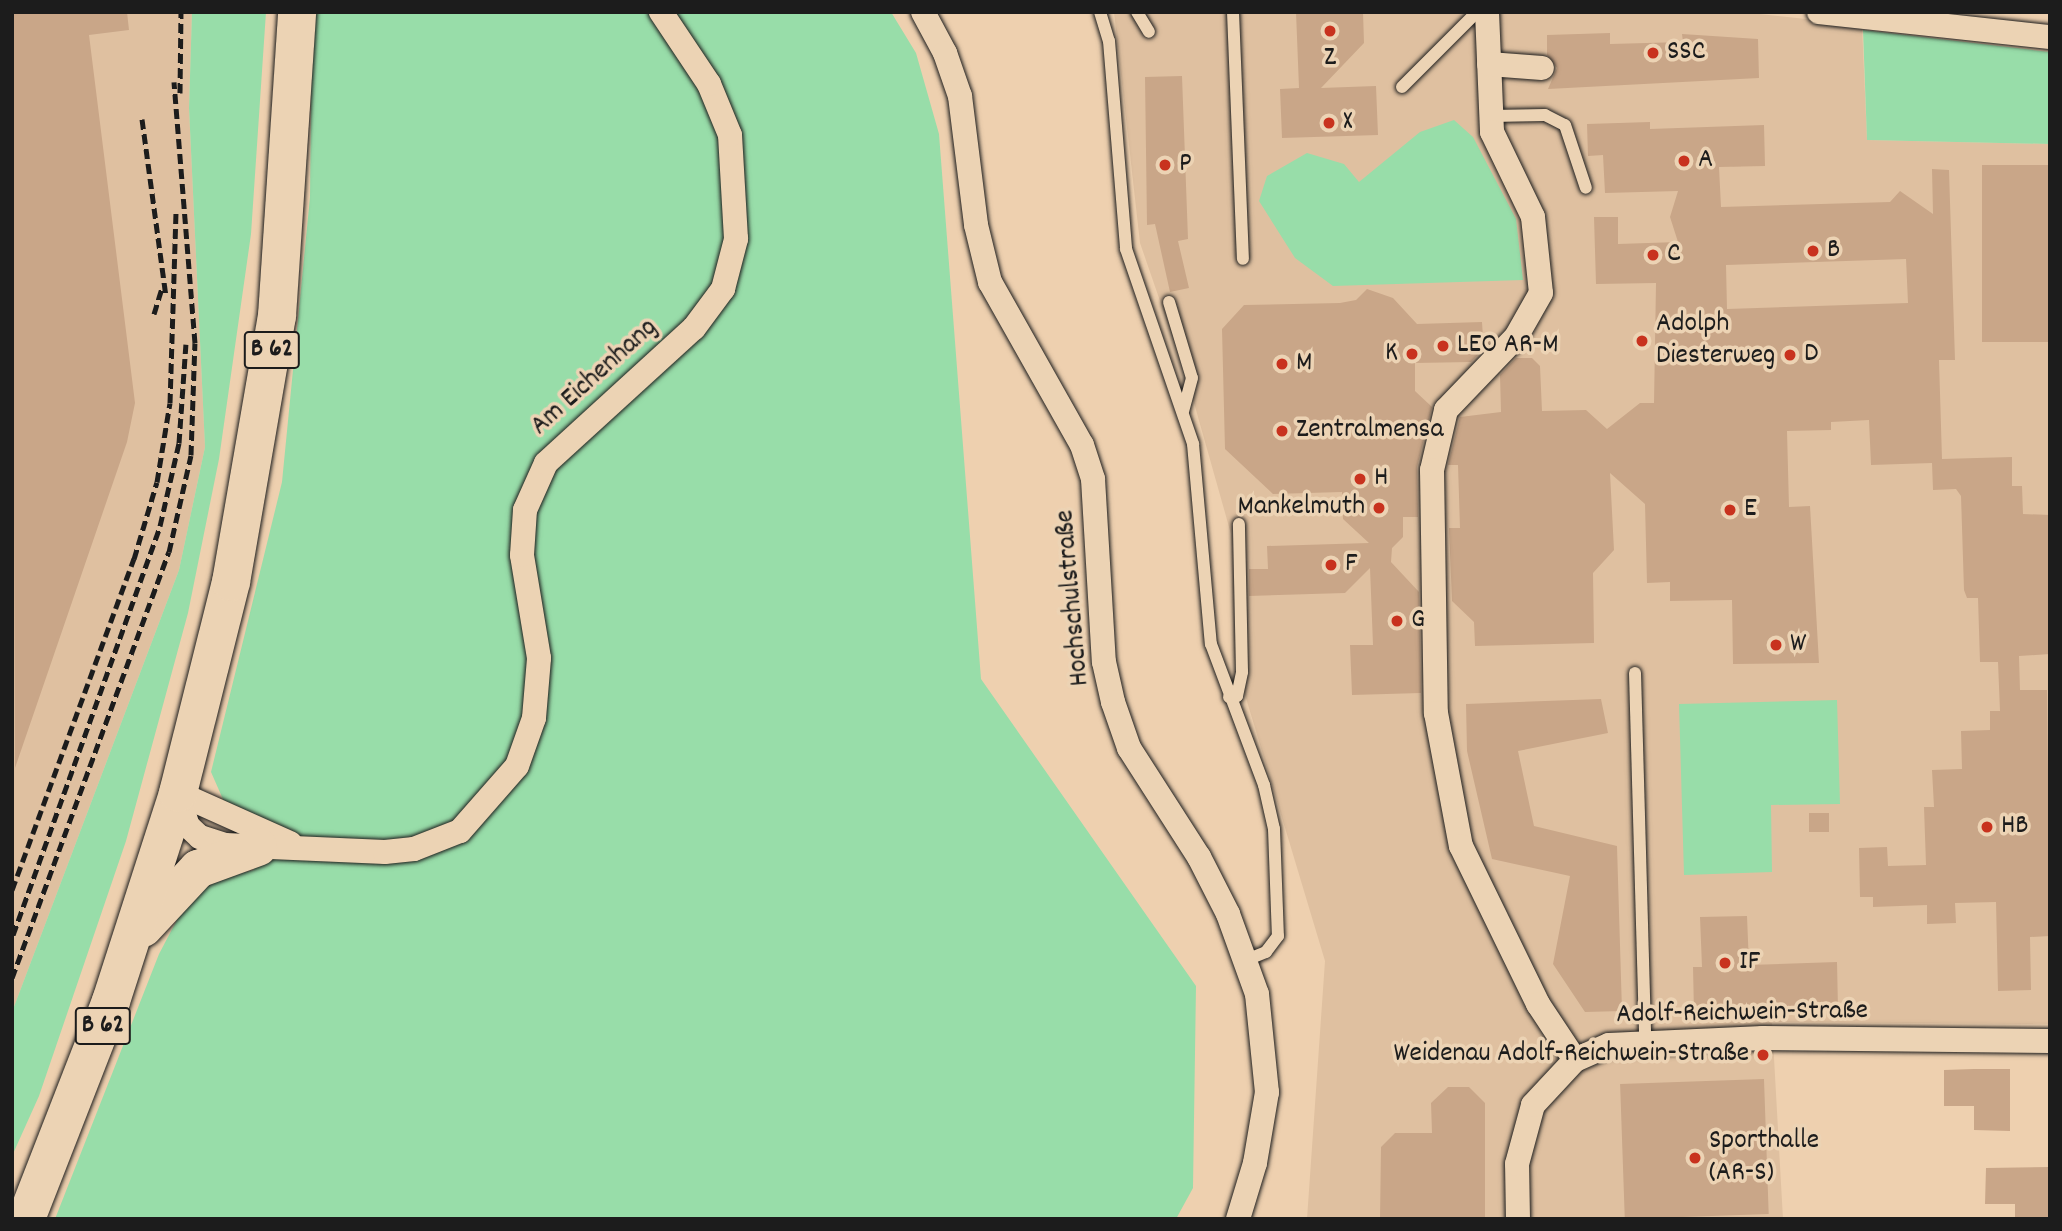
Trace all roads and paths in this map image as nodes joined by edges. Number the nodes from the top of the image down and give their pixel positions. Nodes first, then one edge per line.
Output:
1 (297, 12) edge
2 (662, 12) edge
3 (923, 12) edge
4 (1100, 12) edge
5 (1137, 12) edge
6 (1233, 12) edge
7 (1477, 12) edge
8 (1487, 12) edge
9 (1819, 12) edge
10 (1149, 32) dead end
11 (2050, 37) edge
12 (1489, 64) junction
13 (1542, 68) dead end
14 (1402, 87) dead end
15 (1491, 116) junction
16 (1586, 188) dead end
17 (1243, 259) dead end
18 (1169, 302) dead end
19 (1182, 413) junction
20 (1239, 524) dead end
21 (1635, 673) dead end
22 (1229, 696) junction
23 (178, 793) junction
24 (276, 846) junction
25 (128, 950) junction
26 (1247, 960) junction
27 (1645, 1040) junction
28 (2050, 1041) edge
29 (1575, 1059) junction
30 (26, 1219) edge
31 (1238, 1219) edge
32 (1518, 1219) edge

1 - 23 main road, B 62
2 - 24 street, Am Eichenhang
3 - 26 street, Hochschulstraße
4 - 19 lane
5 - 10 lane
6 - 17 lane
7 - 14 lane
8 - 12 street
9 - 11 street
12 - 13 street
12 - 15 street
15 - 16 lane
15 - 29 street
18 - 19 lane
19 - 22 lane
20 - 22 lane
21 - 27 lane
22 - 26 lane
23 - 24 street, Am Eichenhang
23 - 24 street, Am Eichenhang
23 - 25 main road, B 62
24 - 25 main road
25 - 30 main road, B 62
26 - 31 street, Hochschulstraße
27 - 28 street, Adolf-Reichwein-Straße
27 - 29 street, Adolf-Reichwein-Straße
29 - 32 street, Adolf-Reichwein-Straße

